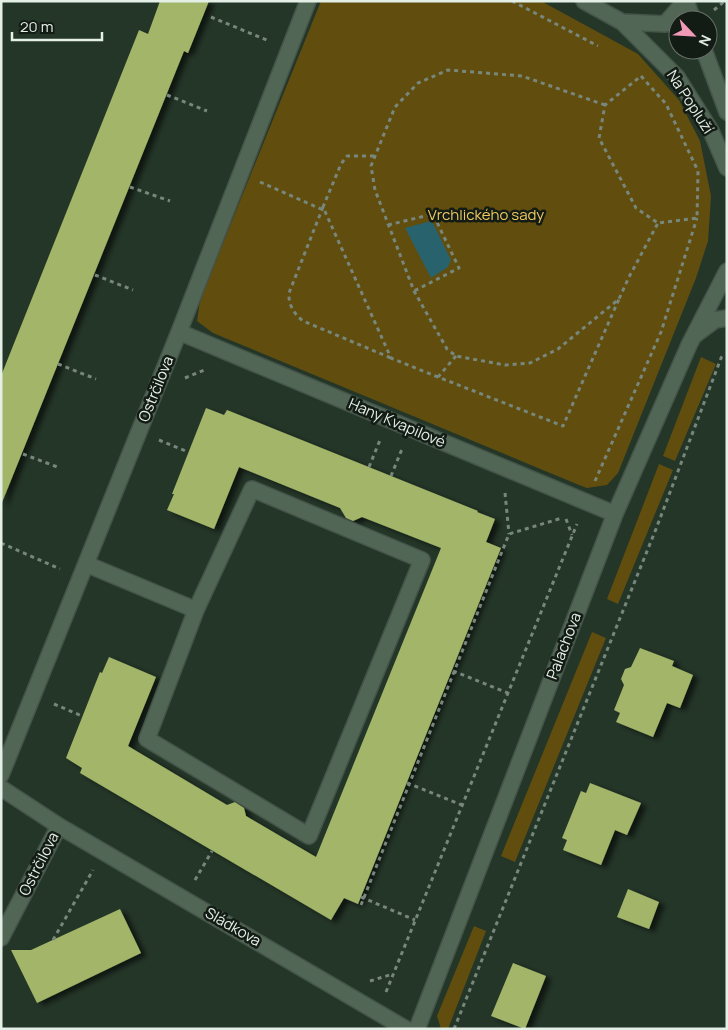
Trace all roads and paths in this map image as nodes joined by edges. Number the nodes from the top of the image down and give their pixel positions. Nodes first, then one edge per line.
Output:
1 (308, 1) edge
2 (512, 1) edge
3 (584, 1) edge
4 (685, 1) edge
5 (725, 1) edge
6 (714, 10) edge
7 (211, 17) dead end
8 (622, 22) junction
9 (272, 42) dead end
10 (598, 46) dead end
11 (708, 60) edge
12 (167, 95) dead end
13 (605, 105) junction
14 (206, 111) dead end
15 (727, 112) edge
16 (374, 156) junction
17 (727, 168) edge
18 (130, 187) dead end
19 (272, 188) dead end
20 (170, 201) dead end
21 (322, 208) junction
22 (697, 218) junction
23 (658, 223) junction
24 (388, 225) junction
25 (727, 271) edge
26 (94, 275) dead end
27 (133, 290) dead end
28 (414, 291) junction
29 (619, 299) junction
30 (727, 318) edge
31 (179, 332) junction
32 (693, 336) junction
33 (724, 353) dead end
34 (456, 356) junction
35 (391, 358) junction
36 (58, 364) dead end
37 (215, 372) dead end
38 (438, 377) junction
39 (96, 379) dead end
40 (181, 387) dead end
41 (162, 431) dead end
42 (371, 436) dead end
43 (381, 440) junction
44 (388, 442) dead end
45 (395, 445) dead end
46 (402, 448) junction
47 (188, 452) dead end
48 (411, 452) dead end
49 (23, 454) dead end
50 (369, 467) dead end
51 (60, 468) dead end
52 (391, 476) dead end
53 (594, 484) dead end
54 (513, 493) dead end
55 (615, 514) junction
56 (578, 519) dead end
57 (509, 534) junction
58 (572, 535) junction
59 (1, 543) edge
60 (86, 564) junction
61 (61, 569) dead end
62 (196, 610) junction
63 (454, 671) junction
64 (508, 693) junction
65 (52, 703) dead end
66 (82, 716) dead end
67 (1, 775) edge
68 (408, 783) junction
69 (1, 788) edge
70 (462, 805) junction
71 (59, 826) junction
72 (212, 851) dead end
73 (94, 868) dead end
74 (186, 876) dead end
75 (195, 881) junction
76 (203, 885) dead end
77 (363, 898) junction
78 (361, 905) dead end
79 (416, 920) junction
80 (1, 938) edge
81 (53, 940) dead end
82 (394, 974) junction
83 (368, 981) dead end
84 (385, 995) dead end
85 (406, 1029) edge
86 (417, 1029) edge
87 (454, 1029) edge

1 - 31 street, Ostrčilova
2 - 10 path
3 - 8 street, Na Popluží
4 - 8 street, Na Popluží
5 - 6 path
7 - 9 path
8 - 17 street, Na Popluží
11 - 15 street
12 - 14 path
13 - 16 path
13 - 22 path
13 - 23 path
16 - 21 path
16 - 24 path
18 - 20 path
19 - 21 path
21 - 35 path
21 - 35 path
22 - 23 path
22 - 53 path
23 - 29 path
24 - 28 path
24 - 28 path
25 - 32 street, Palachova
26 - 27 path
28 - 34 path
29 - 34 path
29 - 38 path
30 - 32 street
31 - 55 street, Hany Kvapilové
31 - 60 street, Ostrčilova
32 - 55 street, Palachova
33 - 87 path
34 - 38 path
35 - 38 path
36 - 39 path
37 - 40 path
41 - 47 path
42 - 43 path
43 - 44 path
43 - 50 path
45 - 46 path
46 - 48 path
46 - 52 path
49 - 51 path
54 - 57 path
55 - 86 street, Palachova
56 - 58 path
57 - 58 path
57 - 63 path
58 - 64 path
59 - 61 path
60 - 62 street
60 - 67 street, Ostrčilova
62 - 62 street
63 - 64 path
63 - 68 path
64 - 70 path
65 - 66 path
68 - 70 path
68 - 77 path
69 - 71 street, Ostrčilova
70 - 79 path
71 - 80 street, Ostrčilova
71 - 85 street, Sládkova
72 - 75 path
73 - 81 path
74 - 75 path
75 - 76 path
77 - 78 path
77 - 79 path
79 - 82 path
82 - 83 path
82 - 84 path

